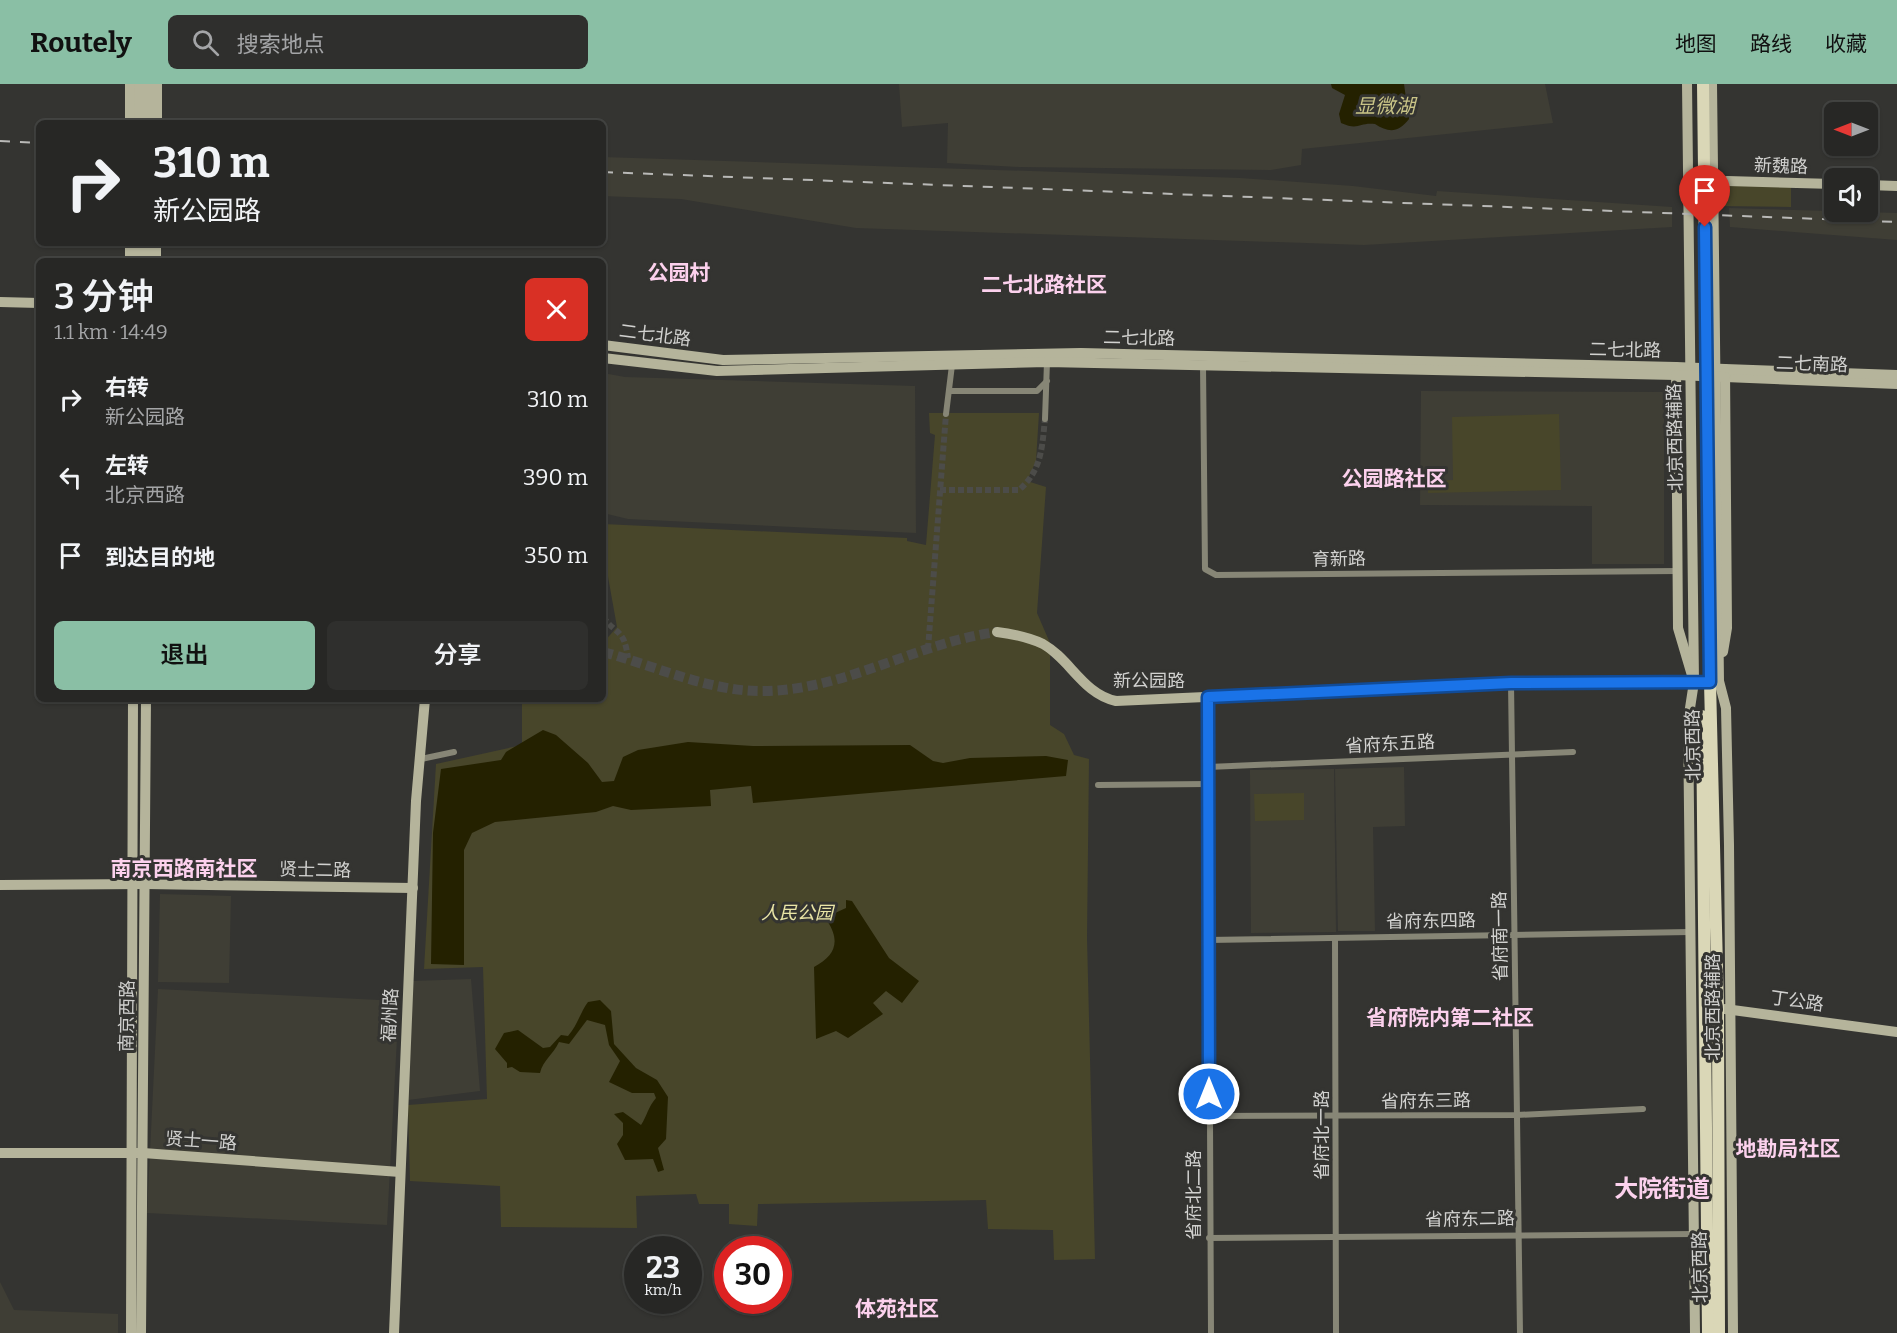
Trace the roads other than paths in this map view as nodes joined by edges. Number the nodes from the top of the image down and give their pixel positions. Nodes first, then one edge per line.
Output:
1 (130, 84) edge
2 (140, 84) edge
3 (149, 84) edge
4 (157, 84) edge
5 (1687, 84) edge
6 (1695, 84) edge
7 (1703, 84) edge
8 (1712, 84) edge
9 (130, 120) edge
10 (139, 120) edge
11 (149, 120) edge
12 (156, 120) edge
13 (1727, 181) dead end
14 (1824, 184) edge
15 (1878, 185) edge
16 (1897, 186) edge
17 (0, 302) edge
18 (36, 303) edge
19 (606, 345) edge
20 (606, 358) edge
21 (1047, 362) junction
22 (952, 365) junction
23 (1203, 365) junction
24 (1676, 371) junction
25 (1725, 373) junction
26 (1897, 375) edge
27 (1047, 381) junction
28 (1897, 384) edge
29 (949, 391) junction
30 (946, 414) tunnel mouth
31 (1046, 419) tunnel mouth
32 (1677, 571) junction
33 (998, 632) tunnel mouth
34 (1706, 682) junction
35 (1511, 683) junction
36 (1208, 697) junction
37 (133, 702) edge
38 (146, 702) edge
39 (425, 702) edge
40 (454, 752) dead end
41 (1573, 752) dead end
42 (1513, 754) junction
43 (421, 759) junction
44 (1208, 767) junction
45 (1208, 784) junction
46 (1098, 785) dead end
47 (133, 884) junction
48 (145, 884) junction
49 (0, 885) edge
50 (412, 888) junction
51 (1690, 932) junction
52 (1515, 935) junction
53 (1335, 938) junction
54 (1208, 940) junction
55 (1691, 1009) junction
56 (1718, 1009) junction
57 (1897, 1032) edge
58 (1643, 1109) dead end
59 (1517, 1115) junction
60 (1209, 1116) junction
61 (1336, 1118) junction
62 (0, 1152) edge
63 (137, 1153) junction
64 (400, 1173) junction
65 (1519, 1234) junction
66 (1706, 1234) junction
67 (1732, 1234) junction
68 (1337, 1237) junction
69 (1209, 1238) junction
70 (131, 1333) edge
71 (141, 1333) edge
72 (394, 1333) edge
73 (1210, 1333) edge
74 (1336, 1333) edge
75 (1520, 1333) edge
76 (1695, 1333) edge
77 (1708, 1333) edge
78 (1719, 1333) edge
79 (1732, 1333) edge

1 - 9 main road
2 - 10 main road
3 - 11 main road
4 - 12 main road
5 - 34 main road, 北京西路辅路
6 - 34 main road, 北京西路
7 - 34 main road, 北京西路
8 - 34 main road, 北京西路辅路
13 - 14 main road, 新魏路
15 - 16 main road
17 - 18 main road
19 - 24 main road, 二七北路
20 - 22 main road, 二七北路
21 - 22 main road, 二七北路
21 - 23 main road, 二七北路
21 - 27 street
22 - 29 street
23 - 24 main road, 二七北路
23 - 32 street, 育新路
24 - 25 main road, bridge
24 - 32 main road, 北京西路辅路
25 - 26 main road, 二七南路
25 - 28 main road, 二七南路
25 - 34 main road, 北京西路辅路
27 - 29 street
27 - 31 street
29 - 30 street
32 - 34 main road, 北京西路辅路
33 - 36 main road, 新公园路
34 - 35 main road, 新公园路
34 - 51 main road, 北京西路辅路
34 - 56 main road, 北京西路
35 - 36 main road, 新公园路
35 - 42 street, 省府南一路
36 - 44 street, 省府北二路
37 - 47 main road, 南京西路
38 - 48 main road, 南京西路
39 - 43 main road, 福州路
40 - 43 street
41 - 42 street, 省府东五路
42 - 44 street, 省府东五路
42 - 52 street, 省府南一路
43 - 50 main road, 福州路
44 - 45 street, 省府北二路
45 - 46 street
45 - 54 street, 省府北二路
47 - 48 main road, 贤士二路
47 - 49 main road, 贤士二路
47 - 63 main road, 南京西路
48 - 50 main road, 贤士二路
48 - 63 main road, 南京西路
50 - 64 main road, 福州路
51 - 52 street, 省府东四路
51 - 55 main road, 北京西路辅路
52 - 53 street, 省府东四路
52 - 59 street, 省府南一路
53 - 54 street, 省府东四路
53 - 61 street, 省府北一路
54 - 60 street, 省府北二路
55 - 56 main road, 丁公路
55 - 66 main road, 北京西路辅路
56 - 57 main road, 丁公路
56 - 66 main road, 北京西路
56 - 67 main road, 北京西路辅路
58 - 59 street, 省府东三路
59 - 61 street, 省府东三路
59 - 65 street, 省府南一路
60 - 61 street, 省府东三路
60 - 69 street, 省府北二路
61 - 68 street, 省府北一路
62 - 63 main road, 贤士一路
63 - 64 main road, 贤士一路
63 - 70 main road, 南京西路
63 - 71 main road, 南京西路
64 - 72 main road, 福州路
65 - 66 street, 省府东二路
65 - 68 street, 省府东二路
65 - 75 street, 省府南一路
66 - 67 street, 省府东二路
66 - 76 main road, 北京西路辅路
66 - 77 main road, 北京西路
66 - 78 main road, 北京西路
67 - 79 main road, 北京西路辅路
68 - 69 street, 省府东二路
68 - 74 street, 省府北一路
69 - 73 street, 省府北二路

